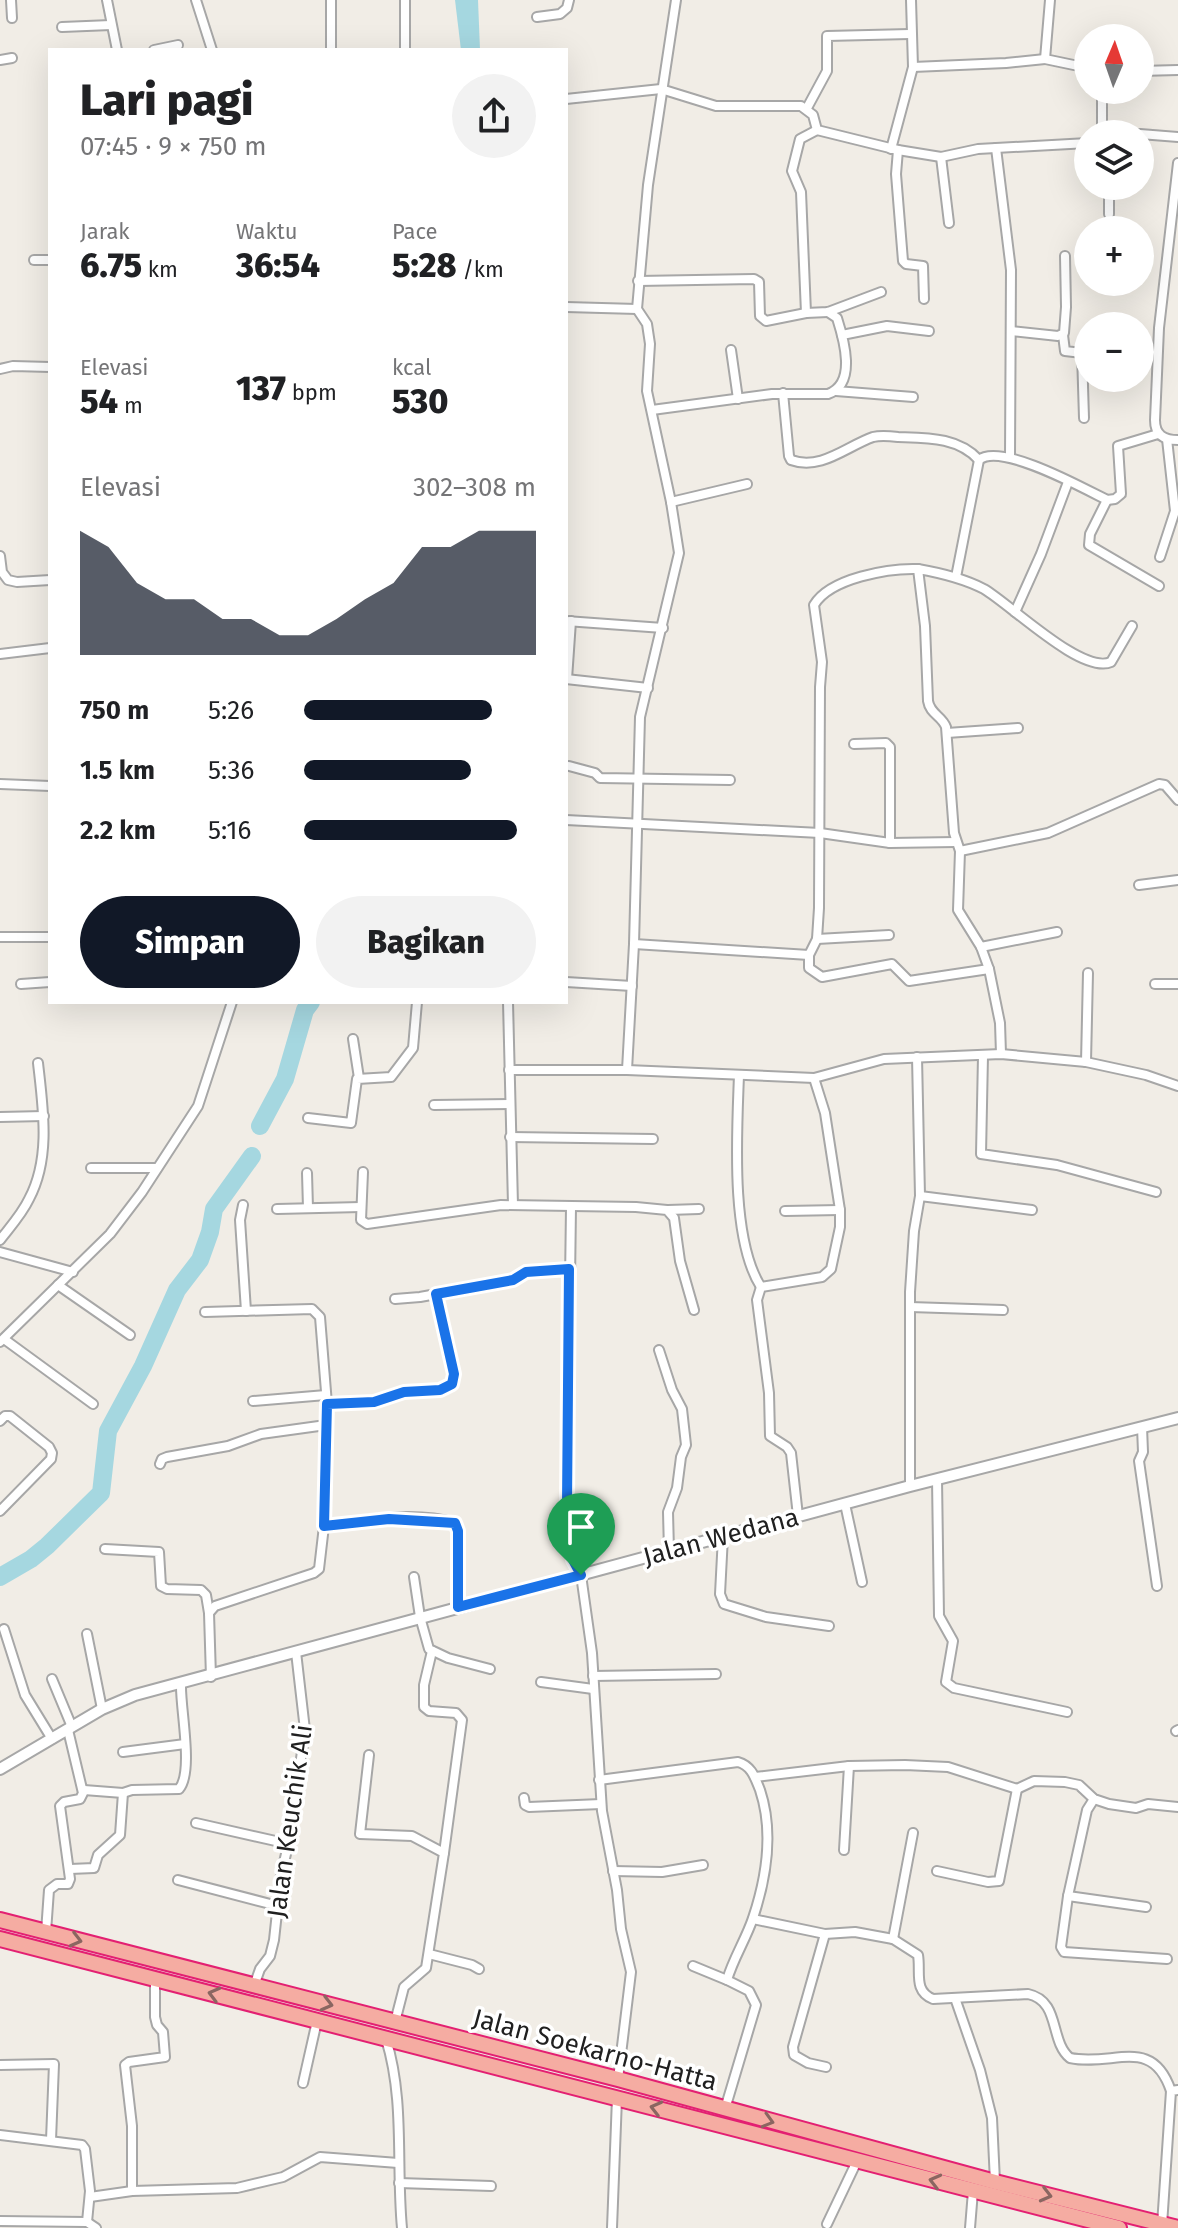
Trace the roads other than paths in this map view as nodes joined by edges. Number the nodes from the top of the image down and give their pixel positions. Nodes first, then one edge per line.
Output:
1 (11, 0) edge
2 (107, 0) edge
3 (196, 0) edge
4 (331, 0) edge
5 (405, 0) edge
6 (569, 0) edge
7 (676, 0) edge
8 (911, 0) edge
9 (1043, 0) edge
10 (1050, 0) edge
11 (537, 17) dead end
12 (12, 18) dead end
13 (111, 25) junction
14 (62, 27) dead end
15 (910, 34) junction
16 (178, 45) dead end
17 (117, 48) edge
18 (164, 48) edge
19 (211, 48) edge
20 (331, 48) edge
21 (405, 48) edge
22 (12, 58) dead end
23 (1045, 59) junction
24 (0, 60) edge
25 (1074, 65) edge
26 (913, 67) junction
27 (1178, 70) edge
28 (1154, 71) edge
29 (661, 89) junction
30 (568, 99) edge
31 (807, 108) junction
32 (817, 130) junction
33 (1154, 135) edge
34 (1178, 137) edge
35 (1074, 144) edge
36 (996, 148) junction
37 (895, 149) junction
38 (941, 157) junction
39 (1178, 163) edge
40 (1109, 200) edge
41 (1109, 214) dead end
42 (949, 223) dead end
43 (1065, 256) dead end
44 (34, 260) dead end
45 (48, 260) edge
46 (638, 281) junction
47 (881, 292) dead end
48 (924, 299) dead end
49 (568, 307) edge
50 (637, 309) junction
51 (828, 312) junction
52 (806, 313) junction
53 (929, 331) dead end
54 (1011, 331) junction
55 (842, 335) junction
56 (1063, 335) junction
57 (731, 350) dead end
58 (48, 367) edge
59 (0, 369) edge
60 (836, 391) junction
61 (783, 393) junction
62 (913, 397) dead end
63 (738, 399) junction
64 (652, 410) junction
65 (1084, 418) dead end
66 (1163, 436) junction
67 (1178, 440) edge
68 (1010, 456) junction
69 (979, 460) junction
70 (1068, 482) junction
71 (747, 484) dead end
72 (1107, 500) junction
73 (671, 502) junction
74 (0, 556) edge
75 (1160, 557) dead end
76 (918, 569) junction
77 (956, 577) junction
78 (48, 580) edge
79 (1159, 586) dead end
80 (1015, 612) junction
81 (568, 621) edge
82 (1132, 626) dead end
83 (663, 628) junction
84 (48, 648) edge
85 (0, 654) edge
86 (568, 679) edge
87 (648, 688) junction
88 (1018, 728) dead end
89 (947, 733) junction
90 (854, 744) dead end
91 (569, 766) dead end
92 (638, 779) junction
93 (730, 780) dead end
94 (0, 784) edge
95 (48, 786) edge
96 (1178, 800) edge
97 (568, 820) edge
98 (636, 823) junction
99 (820, 833) junction
100 (956, 842) junction
101 (890, 843) junction
102 (960, 851) junction
103 (1178, 880) edge
104 (1139, 885) dead end
105 (1057, 932) dead end
106 (889, 935) dead end
107 (0, 937) edge
108 (48, 937) edge
109 (817, 939) junction
110 (634, 944) junction
111 (981, 947) junction
112 (809, 955) junction
113 (989, 969) junction
114 (1088, 973) dead end
115 (48, 982) edge
116 (568, 982) edge
117 (21, 984) dead end
118 (1155, 984) dead end
119 (1178, 984) edge
120 (632, 986) junction
121 (231, 1004) edge
122 (417, 1004) edge
123 (508, 1004) edge
124 (353, 1039) dead end
125 (1001, 1054) junction
126 (983, 1056) junction
127 (917, 1057) junction
128 (1086, 1062) junction
129 (38, 1063) dead end
130 (509, 1070) junction
131 (627, 1070) junction
132 (739, 1075) junction
133 (359, 1078) junction
134 (814, 1078) junction
135 (1178, 1086) edge
136 (510, 1104) junction
137 (434, 1105) dead end
138 (44, 1116) junction
139 (0, 1117) edge
140 (308, 1118) dead end
141 (510, 1137) junction
142 (653, 1139) dead end
143 (91, 1168) dead end
144 (157, 1168) junction
145 (363, 1172) dead end
146 (307, 1173) dead end
147 (1156, 1192) dead end
148 (920, 1196) junction
149 (243, 1205) dead end
150 (513, 1205) junction
151 (361, 1207) junction
152 (571, 1207) junction
153 (308, 1208) junction
154 (277, 1209) dead end
155 (699, 1209) dead end
156 (667, 1210) junction
157 (840, 1210) junction
158 (1032, 1210) dead end
159 (785, 1211) dead end
160 (0, 1240) edge
161 (0, 1252) edge
162 (569, 1269) junction
163 (73, 1272) junction
164 (58, 1285) junction
165 (761, 1287) junction
166 (436, 1294) junction
167 (395, 1299) dead end
168 (910, 1307) junction
169 (694, 1310) dead end
170 (1003, 1310) dead end
171 (246, 1311) junction
172 (205, 1312) dead end
173 (130, 1335) dead end
174 (2, 1340) edge
175 (659, 1350) dead end
176 (326, 1400) junction
177 (253, 1401) dead end
178 (93, 1404) dead end
179 (1178, 1418) edge
180 (0, 1421) edge
181 (326, 1425) junction
182 (1142, 1427) junction
183 (160, 1464) dead end
184 (937, 1479) junction
185 (910, 1486) junction
186 (845, 1504) junction
187 (0, 1511) edge
188 (798, 1516) junction
189 (324, 1526) junction
190 (723, 1536) junction
191 (105, 1549) dead end
192 (669, 1551) junction
193 (581, 1575) junction
194 (414, 1577) dead end
195 (862, 1582) dead end
196 (1157, 1586) dead end
197 (458, 1607) junction
198 (209, 1613) junction
199 (420, 1617) junction
200 (829, 1626) dead end
201 (4, 1629) dead end
202 (87, 1634) dead end
203 (432, 1651) junction
204 (296, 1652) junction
205 (490, 1669) dead end
206 (716, 1674) dead end
207 (593, 1676) junction
208 (211, 1677) junction
209 (52, 1679) dead end
210 (541, 1682) dead end
211 (181, 1684) junction
212 (593, 1689) junction
213 (102, 1709) junction
214 (1067, 1712) dead end
215 (70, 1729) junction
216 (52, 1739) junction
217 (185, 1744) junction
218 (123, 1752) dead end
219 (369, 1755) dead end
220 (849, 1766) junction
221 (0, 1769) edge
222 (755, 1777) junction
223 (599, 1780) junction
224 (1017, 1789) junction
225 (84, 1790) junction
226 (123, 1793) junction
227 (524, 1798) dead end
228 (1094, 1799) junction
229 (601, 1804) junction
230 (1178, 1807) edge
231 (196, 1823) dead end
232 (913, 1833) dead end
233 (289, 1844) junction
234 (844, 1850) dead end
235 (444, 1853) junction
236 (703, 1865) dead end
237 (70, 1869) junction
238 (613, 1871) junction
239 (937, 1871) dead end
240 (178, 1880) dead end
241 (1068, 1896) junction
242 (278, 1906) junction
243 (1146, 1907) dead end
244 (753, 1919) junction
245 (0, 1920) edge
246 (46, 1932) junction
247 (825, 1934) junction
248 (0, 1939) edge
249 (893, 1939) junction
250 (429, 1954) junction
251 (1167, 1959) dead end
252 (693, 1966) dead end
253 (479, 1969) dead end
254 (155, 1978) junction
255 (727, 1980) junction
256 (254, 1986) junction
257 (955, 1998) junction
258 (317, 2021) junction
259 (395, 2022) junction
260 (385, 2037) junction
261 (496, 2049) junction
262 (0, 2065) edge
263 (492, 2065) junction
264 (826, 2067) dead end
265 (618, 2079) junction
266 (303, 2083) dead end
267 (1174, 2090) edge
268 (617, 2098) junction
269 (725, 2109) junction
270 (0, 2135) edge
271 (51, 2140) junction
272 (857, 2161) junction
273 (398, 2163) junction
274 (995, 2182) junction
275 (399, 2183) junction
276 (491, 2186) dead end
277 (132, 2191) junction
278 (973, 2191) junction
279 (90, 2197) junction
280 (0, 2221) edge
281 (87, 2222) junction
282 (827, 2224) dead end
283 (26, 2225) edge
284 (1162, 2225) junction
285 (96, 2228) edge
286 (402, 2228) edge
287 (612, 2228) edge
288 (970, 2228) edge
289 (1119, 2228) edge
290 (1178, 2228) edge

1 - 12 street
2 - 13 street
3 - 19 street
4 - 20 street
5 - 21 street
6 - 11 street
7 - 29 street
8 - 15 street
9 - 10 street
10 - 23 street
13 - 14 street
13 - 17 street
15 - 26 street
15 - 31 street
16 - 18 street
22 - 24 street
23 - 25 street
23 - 26 street
26 - 37 street
27 - 28 street
29 - 30 street
29 - 31 street
29 - 46 street
31 - 32 street
32 - 37 street
32 - 52 street
33 - 34 street
35 - 36 street
36 - 38 street
36 - 54 street
37 - 38 street
37 - 48 street
38 - 42 street
39 - 66 street
40 - 41 street
43 - 56 street
44 - 45 street
46 - 50 street
46 - 52 street
47 - 51 street
49 - 50 street
50 - 64 street
51 - 52 street
51 - 55 street
53 - 55 street
54 - 56 street
54 - 68 street
55 - 60 street
56 - 65 street
57 - 63 street
58 - 59 street
60 - 61 street
60 - 62 street
61 - 63 street
61 - 69 street
63 - 64 street
64 - 73 street
66 - 67 street
66 - 72 street
66 - 75 street
68 - 69 street
68 - 70 street
69 - 77 street
70 - 72 street
70 - 80 street
71 - 73 street
72 - 79 street
73 - 83 street
74 - 78 street
76 - 77 street
76 - 89 street
76 - 99 street
77 - 80 street
80 - 82 street
81 - 83 street
83 - 87 street
84 - 85 street
86 - 87 street
87 - 92 street
88 - 89 street
89 - 100 street
90 - 101 street
91 - 92 street
92 - 93 street
92 - 98 street
94 - 95 street
96 - 102 street
97 - 98 street
98 - 99 street
98 - 110 street
99 - 101 street
99 - 109 street
100 - 101 street
100 - 102 street
102 - 111 street
103 - 104 street
105 - 111 street
106 - 109 street
107 - 108 street
109 - 112 street
110 - 112 street
110 - 120 street
111 - 113 street
112 - 113 street
113 - 125 street
114 - 128 street
115 - 117 street
116 - 120 street
118 - 119 street
120 - 131 street
121 - 144 street
122 - 133 street
123 - 130 street
124 - 133 street
125 - 126 street
125 - 128 street
126 - 127 street
126 - 147 street
127 - 134 street
127 - 148 street
128 - 135 street
129 - 138 street
130 - 131 street
130 - 136 street
131 - 132 street
132 - 134 street
132 - 165 street
133 - 140 street
134 - 157 street
136 - 137 street
136 - 141 street
138 - 139 street
138 - 160 street
141 - 142 street
141 - 150 street
143 - 144 street
144 - 163 street
145 - 151 street
146 - 153 street
148 - 158 street
148 - 168 street
149 - 171 street
150 - 151 street
150 - 152 street
151 - 153 street
152 - 156 street
152 - 162 street
153 - 154 street
155 - 156 street
156 - 169 street
157 - 159 street
157 - 165 street
161 - 163 street
162 - 166 street
162 - 193 street
163 - 164 street
164 - 173 street
164 - 174 street
165 - 188 street
166 - 167 street
166 - 176 street
168 - 170 street
168 - 185 street
171 - 172 street
171 - 176 street
174 - 178 street
175 - 192 street
176 - 177 street
176 - 181 street
179 - 182 street, Jalan Wedana
180 - 187 street
181 - 183 street
181 - 189 street
182 - 184 street, Jalan Wedana
182 - 196 street
184 - 185 street, Jalan Wedana
184 - 214 street
185 - 186 street, Jalan Wedana
186 - 188 street, Jalan Wedana
186 - 195 street
188 - 190 street, Jalan Wedana
189 - 197 street
189 - 198 street
190 - 192 street, Jalan Wedana
190 - 200 street
191 - 198 street
192 - 193 street, Jalan Wedana
193 - 197 street, Jalan Wedana
193 - 207 street
194 - 199 street
197 - 199 street, Jalan Wedana
198 - 208 street
199 - 203 street
199 - 204 street, Jalan Wedana
201 - 216 street
202 - 213 street
203 - 205 street
203 - 235 street
204 - 208 street, Jalan Wedana
204 - 233 street, Jalan Keuchik Ali
206 - 207 street
207 - 212 street
208 - 211 street, Jalan Wedana
209 - 215 street
210 - 212 street
211 - 213 street, Jalan Wedana
211 - 217 street
212 - 223 street
213 - 215 street, Jalan Wedana
215 - 216 street, Jalan Wedana
215 - 225 street
216 - 221 street, Jalan Wedana
217 - 218 street
217 - 226 street
219 - 235 street
220 - 222 street
220 - 224 street
220 - 234 street
222 - 223 street
222 - 244 street
223 - 229 street
224 - 228 street
224 - 239 street
225 - 226 street
225 - 237 street
226 - 237 street
227 - 229 street
228 - 230 street
228 - 241 street
229 - 238 street
231 - 233 street
232 - 249 street
233 - 242 street, Jalan Keuchik Ali
235 - 250 street
236 - 238 street
237 - 246 street
238 - 265 street
240 - 242 street
241 - 243 street
241 - 251 street
242 - 256 street, Jalan Keuchik Ali
244 - 247 street
244 - 255 street
245 - 246 highway, Jalan Soekarno-Hatta
246 -> 256 highway, Jalan Soekarno-Hatta
247 - 249 street
247 - 264 street
248 - 254 highway, Jalan Soekarno-Hatta
249 - 257 street
250 - 253 street
250 - 259 street
252 - 255 street
258 -> 254 highway, Jalan Soekarno-Hatta
254 - 277 street
255 - 269 street
256 -> 259 highway, Jalan Soekarno-Hatta
257 - 267 street
257 - 274 street
258 - 260 highway, Jalan Soekarno-Hatta
258 - 266 street
259 - 261 highway, Jalan Soekarno-Hatta
260 - 263 highway, Jalan Soekarno-Hatta
260 - 273 street
261 - 263 highway
261 - 265 highway, Jalan Soekarno-Hatta
262 - 271 street
263 - 268 highway, Jalan Soekarno-Hatta
265 - 269 highway, Jalan Soekarno-Hatta
267 - 284 street
272 -> 268 highway, Jalan Soekarno-Hatta
268 - 287 street
269 -> 274 highway, Jalan Soekarno-Hatta
270 - 271 street
271 - 279 street
278 -> 272 highway, Jalan Soekarno-Hatta
272 - 282 street
273 - 275 street
273 - 277 street
274 -> 284 highway, Jalan Soekarno-Hatta
275 - 276 street
275 - 286 street
277 - 279 street
278 - 288 street
278 - 289 highway, Jalan Soekarno-Hatta
279 - 281 street
280 - 283 street
281 - 283 street
281 - 285 street
284 - 290 highway, Jalan Soekarno-Hatta

